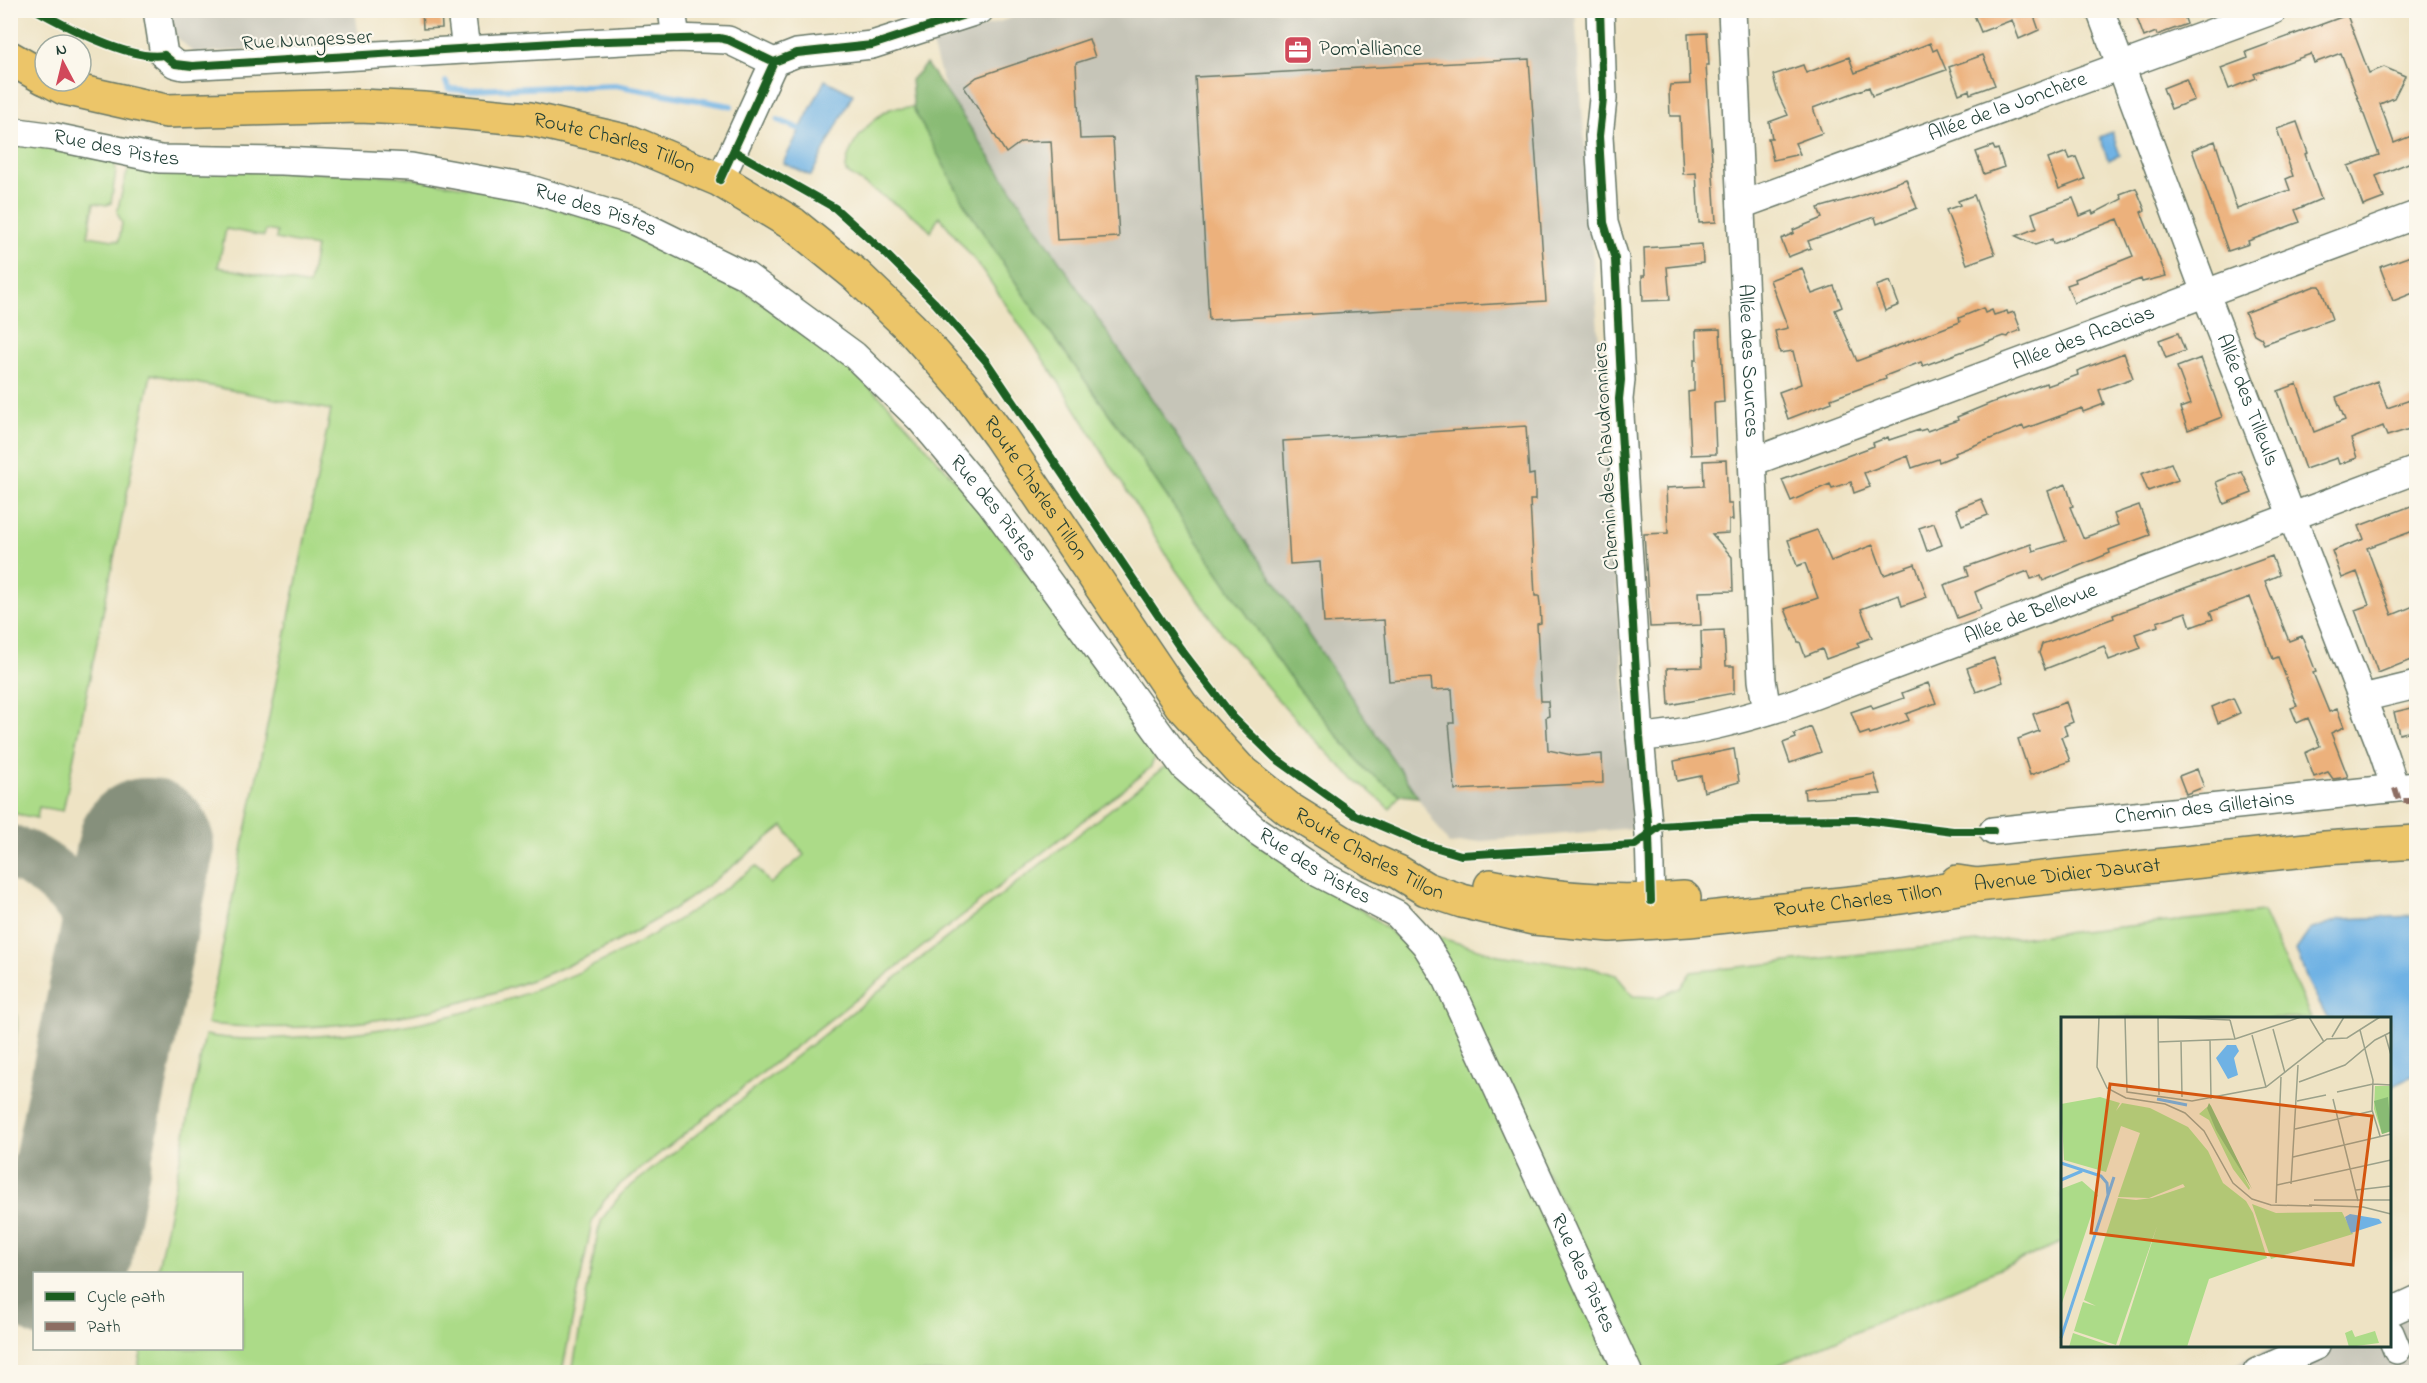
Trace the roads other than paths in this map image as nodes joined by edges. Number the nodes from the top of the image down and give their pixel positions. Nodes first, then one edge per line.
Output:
1 (157, 10) edge
2 (461, 10) edge
3 (672, 10) edge
4 (980, 10) edge
5 (1600, 10) edge
6 (1732, 10) edge
7 (2100, 10) edge
8 (2274, 10) edge
9 (944, 17) edge
10 (676, 38) junction
11 (466, 50) junction
12 (10, 58) edge
13 (774, 62) junction
14 (2121, 66) junction
15 (33, 71) edge
16 (85, 93) edge
17 (10, 131) edge
18 (720, 180) junction
19 (1741, 205) junction
20 (2416, 215) edge
21 (2205, 292) junction
22 (1752, 462) junction
23 (2416, 470) edge
24 (2291, 516) junction
25 (2416, 685) edge
26 (2362, 698) junction
27 (1767, 711) junction
28 (1640, 736) junction
29 (2406, 787) edge
30 (1993, 831) dead end
31 (2416, 842) edge
32 (1398, 872) junction
33 (1977, 885) junction
34 (1651, 901) junction
35 (2416, 1300) edge
36 (2391, 1312) edge
37 (2314, 1347) edge
38 (1628, 1372) edge
39 (2257, 1372) edge

1 - 11 street, Rue Nungesser
2 - 11 street
3 - 10 street
4 - 9 street
5 - 28 street, Chemin des Chaudronniers
6 - 19 street, Allée des Sources
7 - 14 street, Allée des Tilleuls
8 - 14 street, Allée de la Jonchère
9 - 13 street
10 - 11 street, Rue Nungesser
10 - 13 street, Rue Nungesser
12 - 15 main road
13 - 18 street
14 - 19 street, Allée de la Jonchère
14 - 21 street, Allée des Tilleuls
16 - 18 main road, Route Charles Tillon
17 - 38 street, Rue des Pistes
18 - 32 main road, Route Charles Tillon
19 - 22 street, Allée des Sources
20 - 21 street, Allée des Acacias
21 - 22 street, Allée des Acacias
21 - 24 street, Allée des Tilleuls
22 - 27 street, Allée des Sources
23 - 24 street, Allée de Bellevue
24 - 26 street, Allée des Tilleuls
24 - 27 street, Allée de Bellevue
25 - 26 street
26 - 29 street, Allée des Tilleuls
27 - 28 street, Allée de Bellevue
28 - 34 street, Chemin des Chaudronniers
29 - 30 street, Chemin des Gilletains
31 - 33 main road, Avenue Didier Daurat
32 - 33 main road, Route Charles Tillon
32 - 34 main road, Avenue Didier Daurat
33 - 34 main road, Avenue Didier Daurat
35 - 36 street
37 - 39 street

